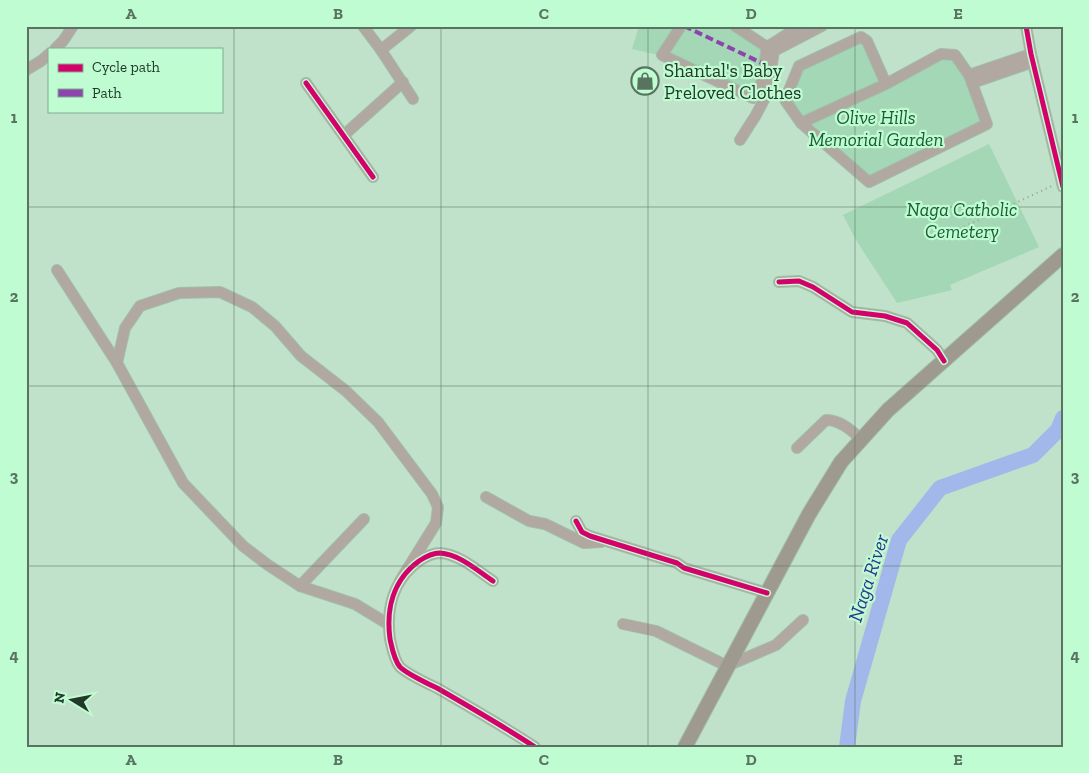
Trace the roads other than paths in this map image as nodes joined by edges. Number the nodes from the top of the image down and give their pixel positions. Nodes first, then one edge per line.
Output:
1 (73, 26) edge
2 (363, 26) edge
3 (410, 26) edge
4 (681, 26) edge
5 (735, 26) edge
6 (800, 26) edge
7 (822, 26) edge
8 (1026, 26) edge
9 (767, 47) junction
10 (56, 48) edge
11 (381, 50) junction
12 (48, 55) edge
13 (1032, 58) junction
14 (26, 70) edge
15 (970, 79) junction
16 (403, 82) junction
17 (306, 83) dead end
18 (886, 84) junction
19 (413, 99) dead end
20 (801, 123) junction
21 (344, 135) junction
22 (740, 140) dead end
23 (374, 177) dead end
24 (1062, 185) edge
25 (1063, 255) edge
26 (57, 270) dead end
27 (779, 282) dead end
28 (944, 361) junction
29 (117, 363) junction
30 (861, 439) junction
31 (797, 448) dead end
32 (486, 497) dead end
33 (364, 519) dead end
34 (576, 521) dead end
35 (610, 542) junction
36 (400, 581) junction
37 (493, 581) dead end
38 (300, 586) junction
39 (767, 592) junction
40 (803, 620) dead end
41 (388, 624) junction
42 (624, 624) dead end
43 (728, 666) junction
44 (535, 747) edge
45 (686, 747) edge

1 - 10 street
2 - 11 street
3 - 11 street
4 - 9 street
5 - 9 street
6 - 9 street
7 - 22 street
8 - 13 street
11 - 16 street
12 - 14 street
13 - 15 street
13 - 24 street
15 - 18 street
15 - 20 street
16 - 19 street
16 - 21 street
17 - 21 street
18 - 20 street
18 - 20 street
21 - 23 street
25 - 28 highway
26 - 29 street
27 - 28 street
28 - 30 highway
29 - 36 street
29 - 38 street
30 - 31 street
30 - 39 highway
32 - 35 street
33 - 38 street
34 - 35 street
35 - 39 street
36 - 37 street
36 - 41 street
38 - 41 street
39 - 43 highway
40 - 43 street
41 - 44 street
42 - 43 street
43 - 45 highway

